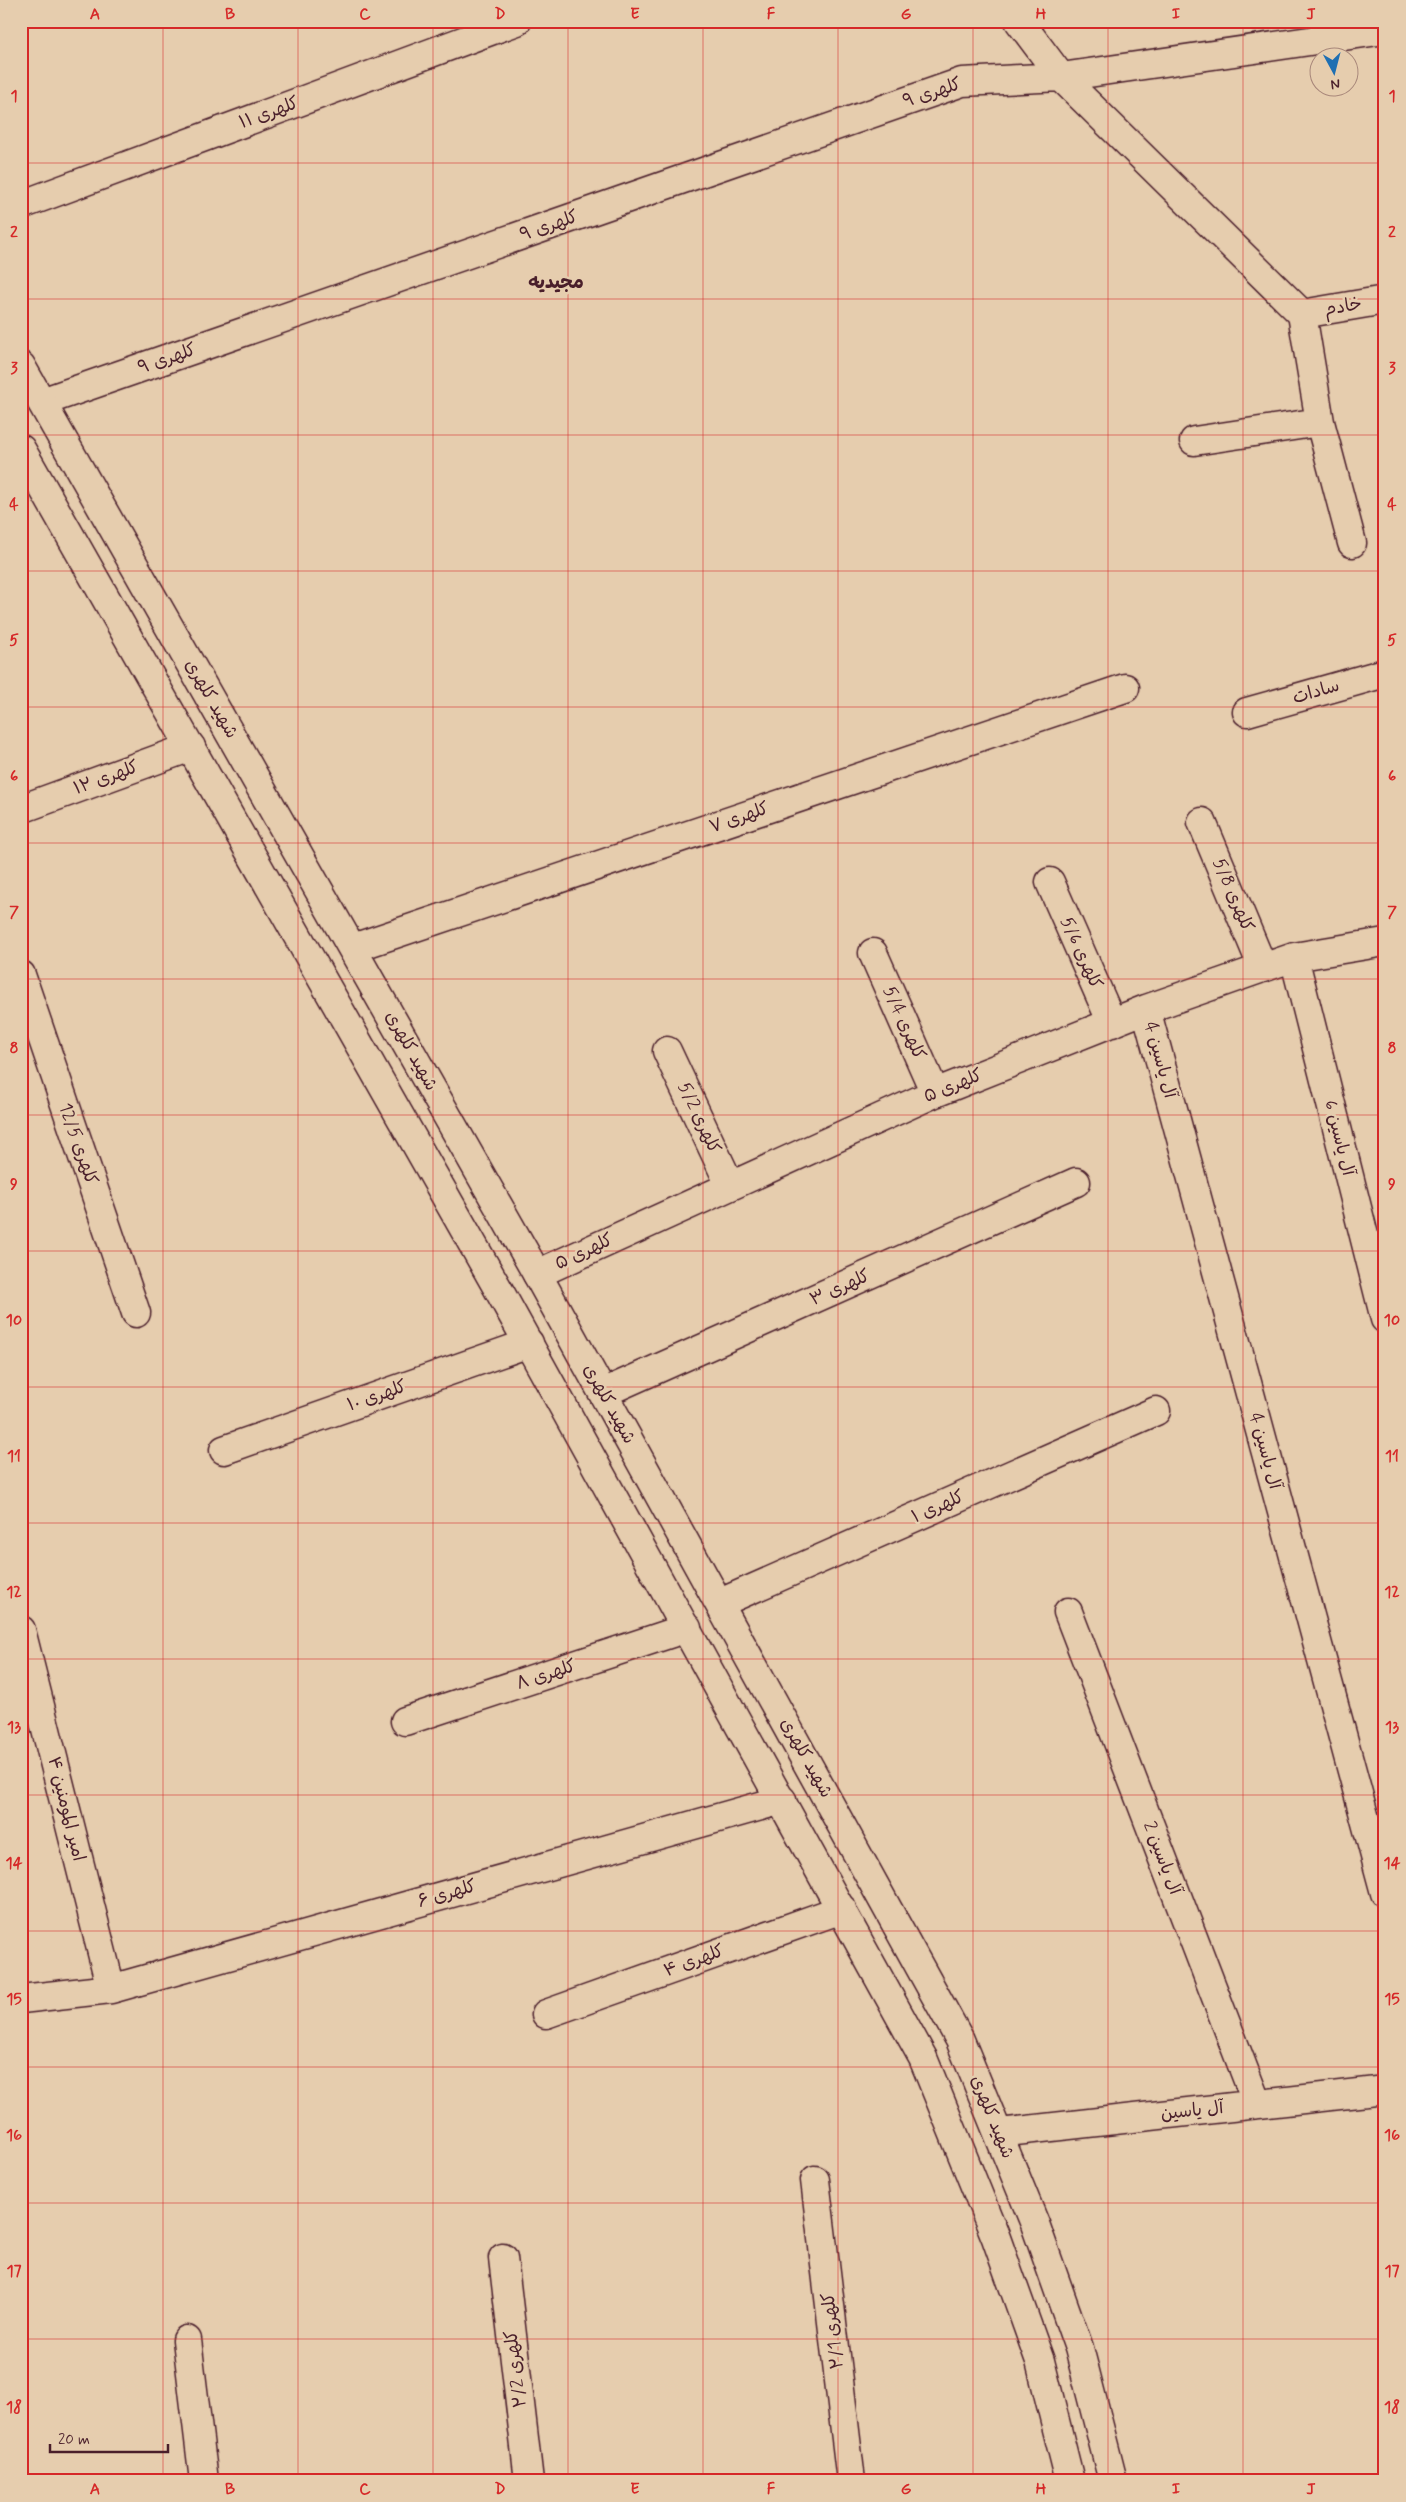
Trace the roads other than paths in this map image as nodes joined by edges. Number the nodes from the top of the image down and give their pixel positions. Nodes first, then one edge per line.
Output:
1 (517, 21) edge
2 (1019, 21) edge
3 (1385, 30) edge
4 (1061, 77) junction
5 (21, 205) edge
6 (1385, 300) edge
7 (1302, 314) junction
8 (21, 366) edge
9 (42, 402) junction
10 (1320, 422) junction
11 (1194, 441) dead end
12 (21, 449) edge
13 (1352, 543) dead end
14 (1385, 673) edge
15 (1125, 688) dead end
16 (1247, 712) dead end
17 (191, 747) junction
18 (21, 809) edge
19 (1202, 822) dead end
20 (1050, 882) dead end
21 (1385, 942) edge
22 (353, 948) junction
23 (873, 953) dead end
24 (1294, 957) junction
25 (1263, 968) junction
26 (21, 975) edge
27 (1146, 1009) junction
28 (1112, 1024) junction
29 (667, 1051) dead end
30 (935, 1093) junction
31 (1076, 1182) dead end
32 (730, 1185) junction
33 (537, 1274) junction
34 (136, 1313) dead end
35 (1385, 1319) edge
36 (529, 1343) junction
37 (604, 1393) junction
38 (1156, 1411) dead end
39 (224, 1450) dead end
40 (720, 1603) junction
41 (1068, 1612) dead end
42 (687, 1628) junction
43 (21, 1630) edge
44 (405, 1721) dead end
45 (782, 1800) junction
46 (1385, 1892) edge
47 (842, 1909) junction
48 (111, 1989) junction
49 (21, 1999) edge
50 (546, 2014) dead end
51 (1385, 2090) edge
52 (1257, 2104) junction
53 (999, 2133) junction
54 (960, 2148) junction
55 (816, 2180) dead end
56 (503, 2258) dead end
57 (187, 2340) dead end
58 (204, 2481) edge
59 (530, 2481) edge
60 (852, 2481) edge
61 (1070, 2481) edge
62 (1113, 2481) edge

1 - 5 street, کلهری ۱۱
2 - 4 street
3 - 4 street, کلهری ۹
4 - 7 street
4 - 9 street, کلهری ۹
6 - 7 street, خادم
7 - 10 street
8 - 9 street, شهید کلهری
9 - 22 street, شهید کلهری
10 - 11 street
10 - 13 street
12 - 17 street
14 - 16 street, سادات
15 - 22 street, کلهری ۷
17 - 18 street, کلهری ۱۲
17 - 36 street
19 - 25 street, کلهری 5/8
20 - 28 street, کلهری 5/6
21 - 24 street, کلهری ۵
22 - 33 street, شهید کلهری
23 - 30 street, کلهری 5/4
24 - 25 street, کلهری ۵
24 - 35 street, آل یاسین 6
25 - 27 street, کلهری ۵
26 - 34 street, کلهری 12/5
27 - 28 street, کلهری ۵
27 - 46 street, آل یاسین 4
28 - 30 street, کلهری ۵
29 - 32 street, کلهری 5/2
30 - 32 street, کلهری ۵
31 - 37 street, کلهری ۳
32 - 33 street, کلهری ۵
33 - 37 street, شهید کلهری
36 - 39 street, کلهری ۱۰
36 - 42 street
37 - 40 street, شهید کلهری
38 - 40 street, کلهری ۱
40 - 53 street, شهید کلهری
41 - 52 street, آل یاسین 2
42 - 44 street, کلهری ۸
42 - 45 street
43 - 48 street, امیر المومنین ۴
45 - 47 street
45 - 48 street, کلهری ۶
47 - 50 street, کلهری ۴
47 - 54 street
48 - 49 street, کلهری ۶
51 - 52 street, آل یاسین
52 - 53 street, آل یاسین
53 - 54 street, آل یاسین
53 - 62 street, شهید کلهری
54 - 61 street
55 - 60 street, کلهری ۲/1
56 - 59 street, کلهری ۲/2
57 - 58 street

